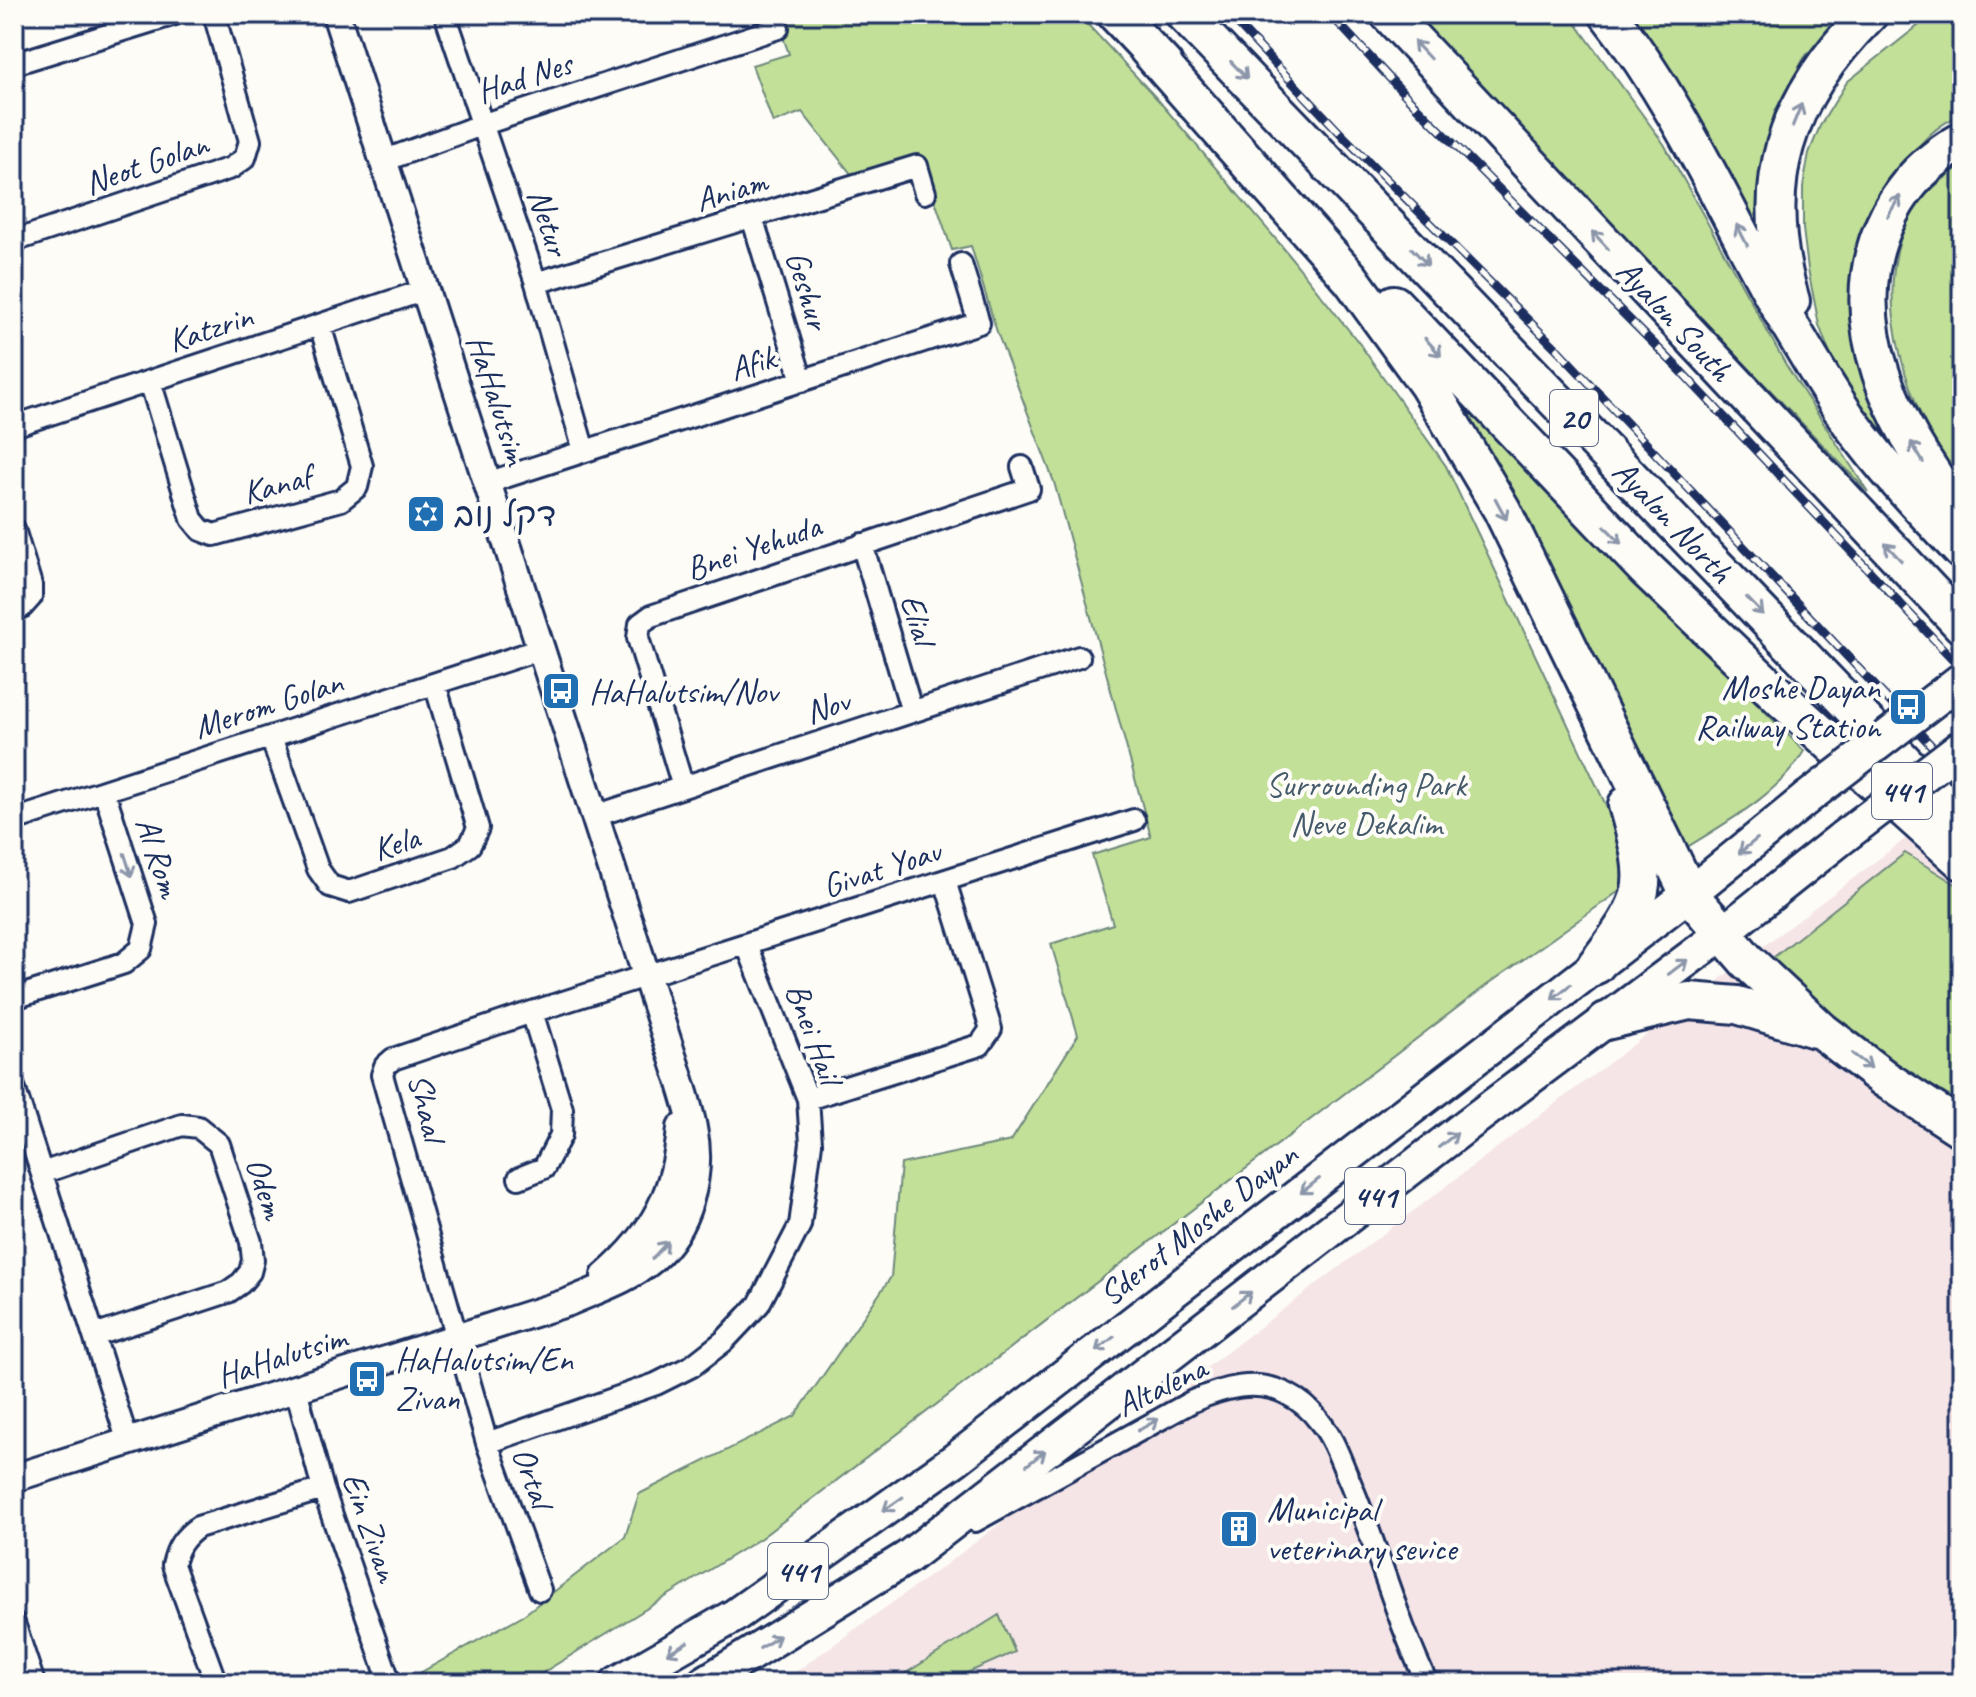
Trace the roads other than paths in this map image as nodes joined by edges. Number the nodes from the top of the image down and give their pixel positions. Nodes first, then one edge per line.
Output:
1 (175, 14) edge
2 (214, 14) edge
3 (336, 14) edge
4 (445, 14) edge
5 (1116, 14) edge
6 (1184, 14) edge
7 (1389, 14) edge
8 (1608, 14) edge
9 (1867, 17) edge
10 (778, 28) dead end
11 (1147, 48) junction
12 (14, 64) edge
13 (484, 124) junction
14 (1962, 141) edge
15 (383, 161) junction
16 (925, 193) dead end
17 (752, 217) junction
18 (14, 241) edge
19 (961, 264) dead end
20 (536, 283) junction
21 (425, 290) junction
22 (320, 325) junction
23 (1806, 352) junction
24 (150, 381) junction
25 (802, 381) junction
26 (14, 426) edge
27 (584, 451) junction
28 (1022, 467) dead end
29 (487, 483) junction
30 (1962, 515) edge
31 (14, 529) edge
32 (862, 544) junction
33 (1962, 551) edge
34 (14, 609) edge
35 (1962, 625) edge
36 (541, 649) junction
37 (1079, 657) dead end
38 (1962, 679) edge
39 (435, 684) junction
40 (1598, 703) junction
41 (912, 712) junction
42 (271, 737) junction
43 (1962, 746) edge
44 (683, 787) junction
45 (104, 791) junction
46 (595, 816) junction
47 (14, 820) edge
48 (1134, 820) dead end
49 (1962, 822) edge
50 (1962, 861) edge
51 (945, 881) junction
52 (1689, 894) junction
53 (1722, 933) junction
54 (747, 945) junction
55 (1596, 965) junction
56 (647, 977) junction
57 (14, 998) edge
58 (532, 1012) junction
59 (1606, 1021) junction
60 (1822, 1031) junction
61 (14, 1087) edge
62 (808, 1099) junction
63 (1962, 1129) edge
64 (42, 1173) junction
65 (519, 1178) dead end
66 (94, 1336) junction
67 (456, 1338) junction
68 (296, 1389) junction
69 (128, 1442) junction
70 (487, 1443) junction
71 (14, 1478) edge
72 (323, 1489) junction
73 (908, 1557) junction
74 (540, 1590) dead end
75 (14, 1623) edge
76 (1419, 1681) edge
77 (34, 1683) edge
78 (216, 1683) edge
79 (390, 1683) edge
80 (617, 1683) edge
81 (704, 1683) edge

1 - 12 street
2 - 18 street, Neot Golan
3 - 15 street, HaHalutsim
4 - 13 street, Netur
5 - 11 highway
6 -> 49 highway, Ayalon North / 20
35 -> 7 highway, Ayalon South
23 -> 8 highway
23 -> 9 highway
10 - 13 street, Had Nes
11 -> 40 highway
11 -> 50 highway
13 - 15 street, Had Nes
13 - 20 street, Netur
30 -> 14 highway
15 - 21 street, HaHalutsim
16 - 17 street, Aniam
17 - 20 street, Aniam
17 - 25 street, Geshur
19 - 25 street, Afik
20 - 27 street, Netur
21 - 22 street, Katzrin
21 - 29 street, HaHalutsim
22 - 24 street, Katzrin
22 - 24 street, Kanaf
23 - 33 highway
24 - 26 street, Katzrin
25 - 27 street, Afik
27 - 29 street, Afik
28 - 32 street, Bnei Yehuda
29 - 36 street, HaHalutsim
31 - 34 street
32 - 41 street, Elial
32 - 44 street, Bnei Yehuda
36 - 39 street, Merom Golan
36 - 46 street, HaHalutsim
37 - 41 street, Nov
38 -> 52 main road, Sderot Moshe Dayan / 441, bridge
39 - 42 street, Merom Golan
39 - 42 street, Kela
40 - 52 highway
40 - 55 highway
41 - 44 street, Nov
42 - 45 street, Merom Golan
43 - 53 main road, 441, bridge
44 - 46 street, Nov
45 - 47 street, Merom Golan
45 -> 57 street, Al Rom
46 - 56 street, HaHalutsim
48 - 51 street, Givat Yoav
51 - 54 street, Givat Yoav
51 - 62 street
52 - 53 highway
52 - 55 main road, Sderot Moshe Dayan / 441
59 -> 53 main road, 441
53 - 60 highway
54 - 56 street, Givat Yoav
54 - 62 street, Bnei Hail
55 -> 80 main road, Sderot Moshe Dayan / 441
56 - 58 street, Shaal
56 - 67 street, HaHalutsim
58 - 65 street
58 - 67 street, Shaal
59 - 60 highway
73 -> 59 main road, 441
60 -> 63 highway
61 - 64 street
62 - 70 street, Bnei Hail
64 - 66 street
64 - 66 street, Odem
66 - 69 street
67 - 68 street, HaHalutsim
67 - 70 street, Ortal
68 - 69 street, HaHalutsim
68 - 72 street, Ein Zivan
69 - 71 street, HaHalutsim
70 - 74 street, Ortal
72 - 78 street
72 - 79 street, Ein Zivan
73 -> 76 street, Altalena
81 -> 73 main road, 441
75 - 77 street

